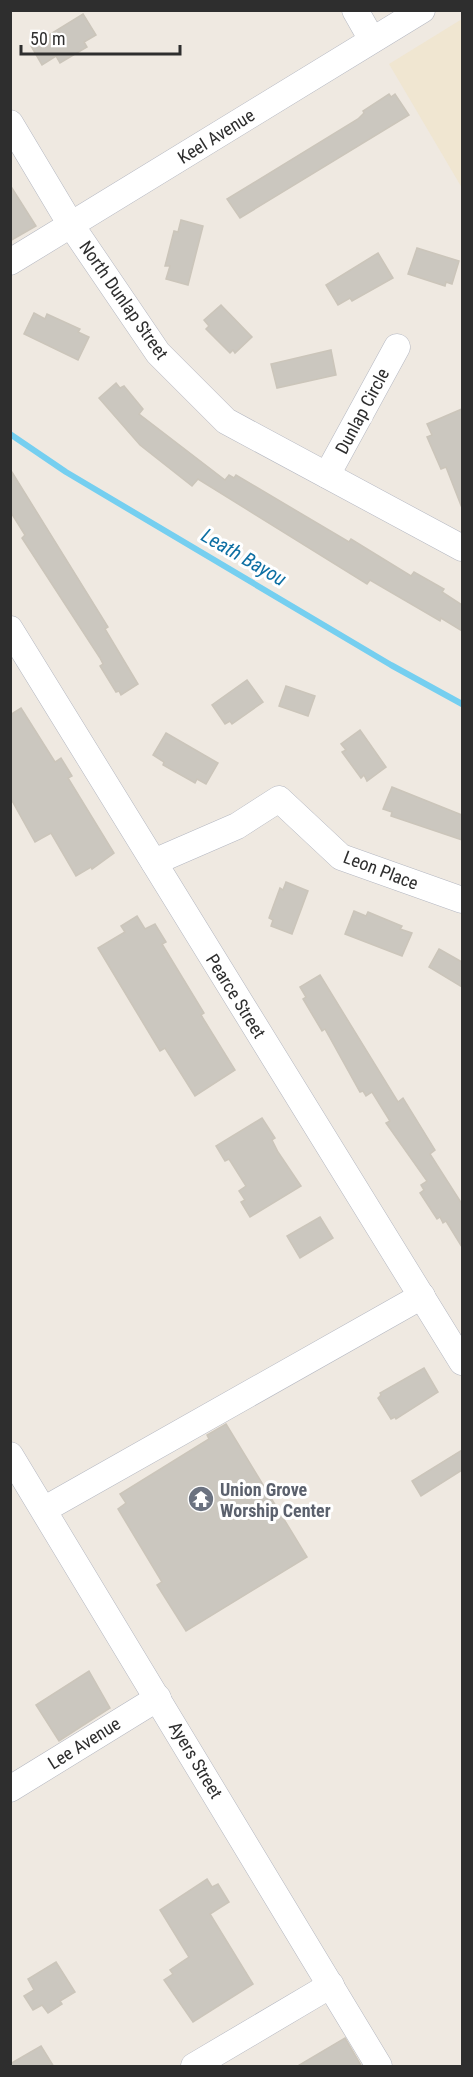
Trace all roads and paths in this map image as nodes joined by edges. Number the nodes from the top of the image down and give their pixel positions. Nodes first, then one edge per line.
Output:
1 (355, 10) edge
2 (422, 10) edge
3 (372, 40) junction
4 (10, 123) edge
5 (71, 225) junction
6 (10, 262) edge
7 (397, 347) dead end
8 (327, 475) junction
9 (462, 548) edge
10 (10, 629) edge
11 (154, 862) junction
12 (462, 900) edge
13 (422, 1296) junction
14 (462, 1362) edge
15 (10, 1455) edge
16 (45, 1509) junction
17 (158, 1698) junction
18 (10, 1789) edge
19 (331, 1985) junction
20 (194, 2067) edge
21 (379, 2067) edge

1 - 3 street
2 - 3 street, Keel Avenue
3 - 5 street, Keel Avenue
4 - 5 street, North Dunlap Street
5 - 6 street, Keel Avenue
5 - 8 street, North Dunlap Street
7 - 8 street, Dunlap Circle
8 - 9 street, North Dunlap Street
10 - 11 street, Pearce Street
11 - 12 street, Leon Place
11 - 13 street, Pearce Street
13 - 14 street, Pearce Street
13 - 16 street
15 - 16 street, Ayers Street
16 - 17 street, Ayers Street
17 - 18 street, Lee Avenue
17 - 19 street, Ayers Street
19 - 20 street
19 - 21 street, Ayers Street

